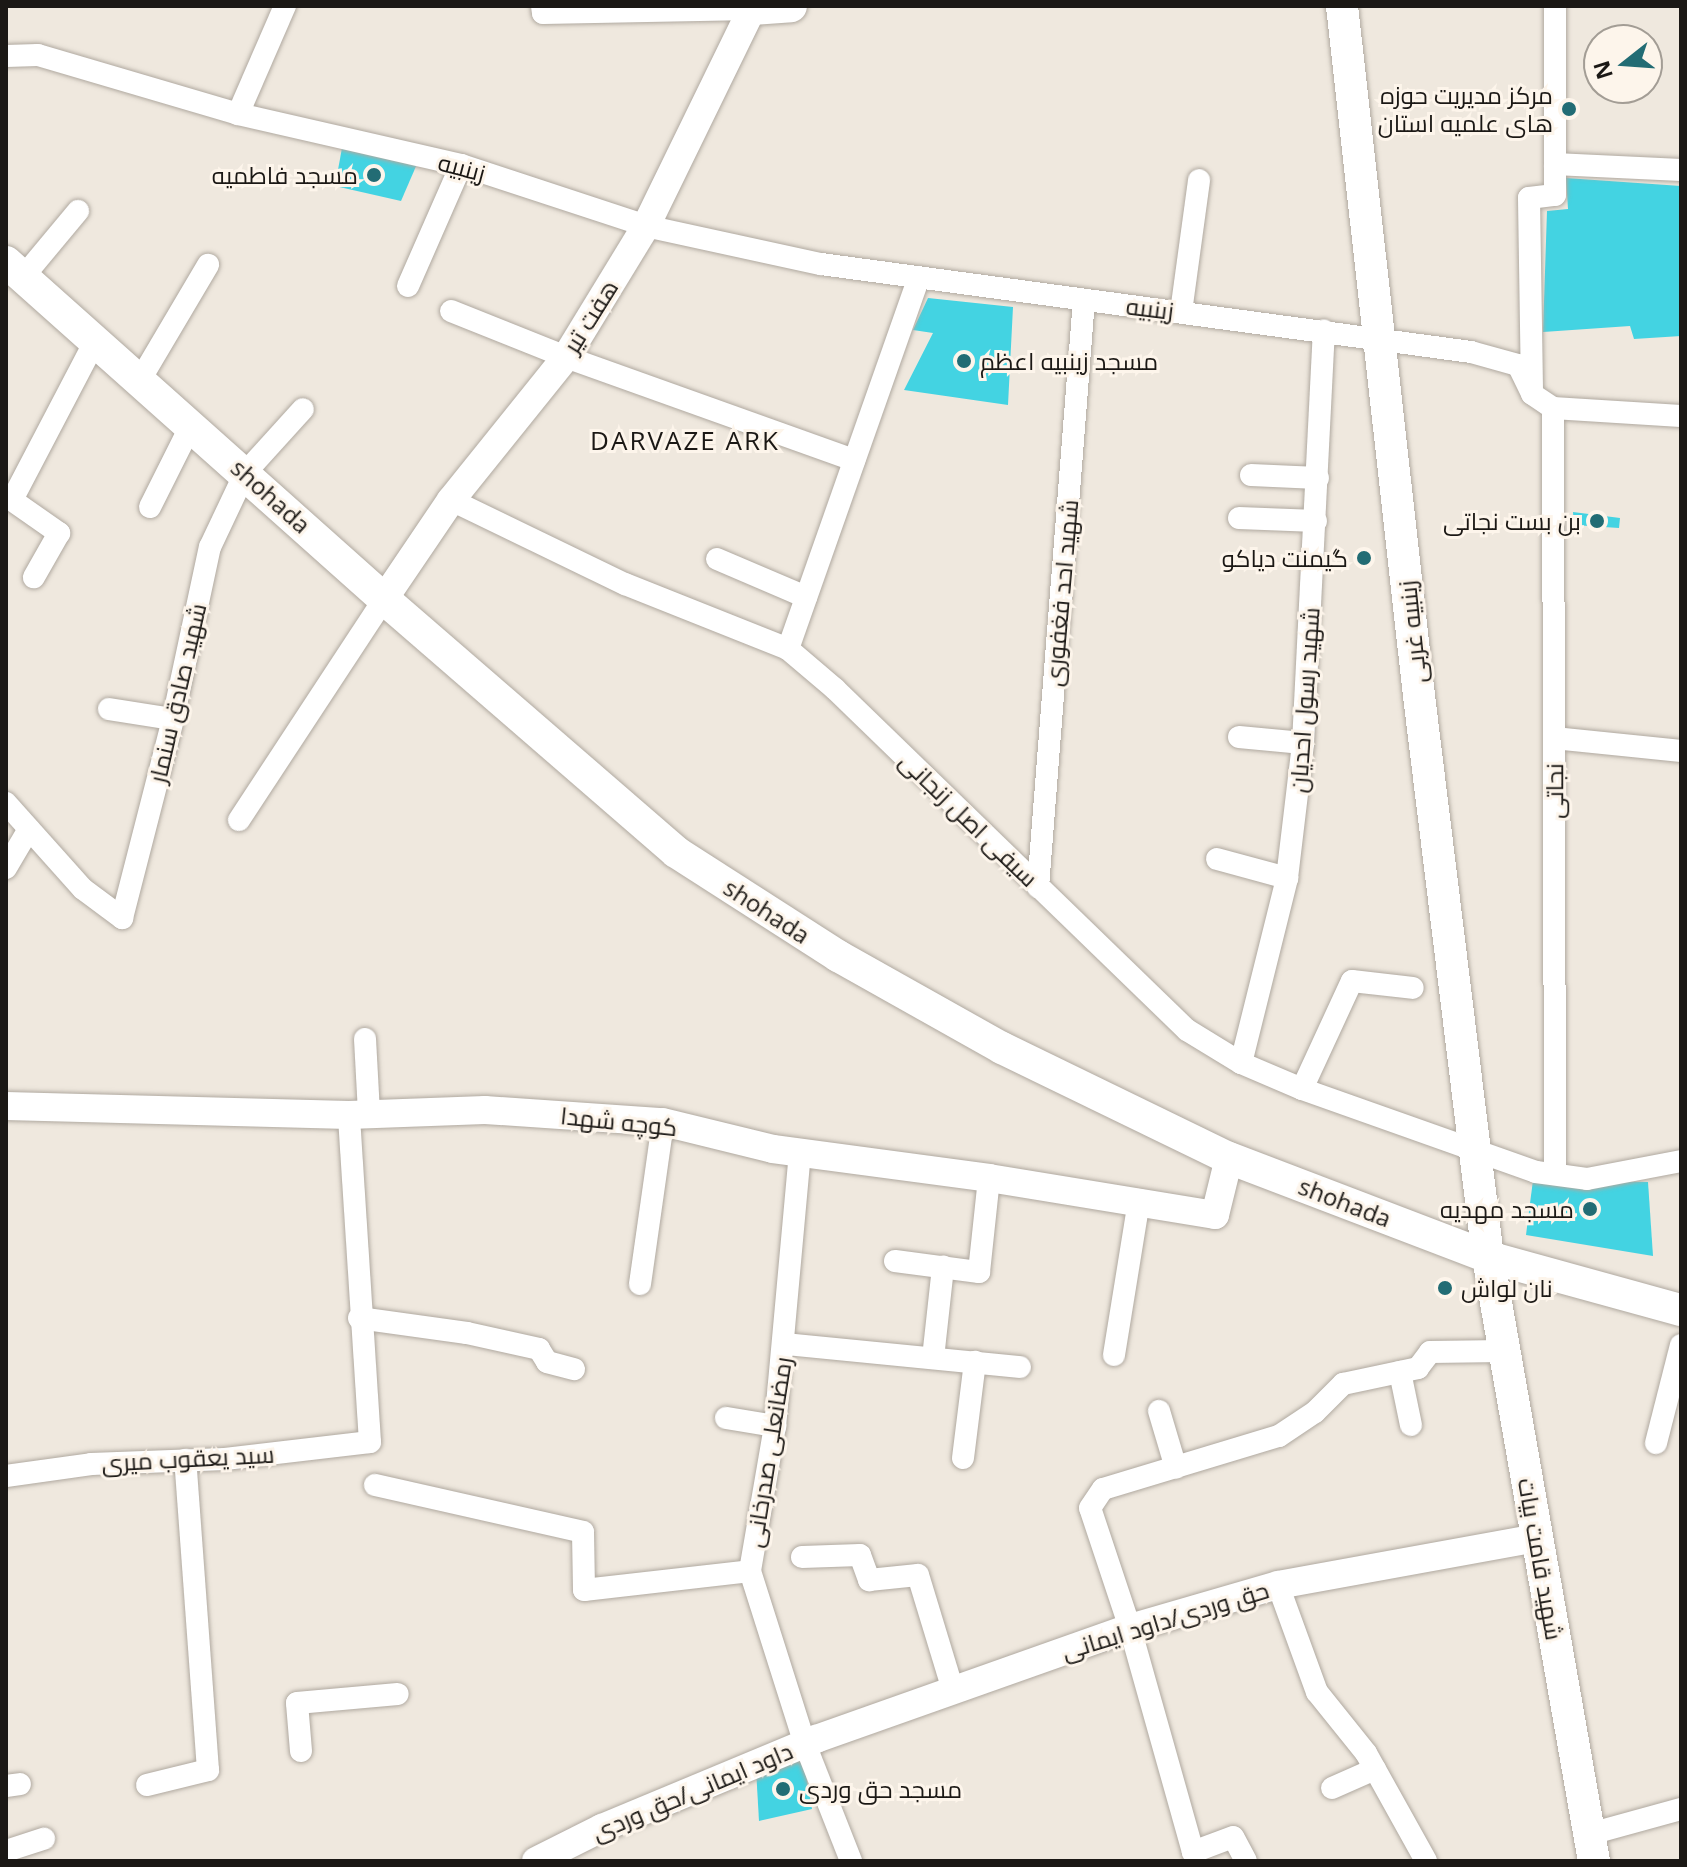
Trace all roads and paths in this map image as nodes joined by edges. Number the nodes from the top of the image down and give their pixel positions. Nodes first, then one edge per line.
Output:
1 (285, 6) edge
2 (542, 6) edge
3 (1342, 6) edge
4 (1555, 6) edge
5 (763, 7) edge
6 (6, 56) edge
7 (238, 114) junction
8 (1555, 164) junction
9 (461, 165) junction
10 (1681, 170) edge
11 (1199, 180) dead end
12 (78, 211) dead end
13 (646, 226) junction
14 (208, 265) dead end
15 (14, 270) edge
16 (918, 279) junction
17 (408, 286) dead end
18 (1084, 300) junction
19 (451, 311) dead end
20 (1181, 312) junction
21 (1324, 331) junction
22 (1381, 339) junction
23 (95, 341) junction
24 (566, 357) junction
25 (140, 380) junction
26 (1532, 394) junction
27 (1553, 408) junction
28 (303, 409) dead end
29 (1681, 416) edge
30 (191, 425) junction
31 (854, 460) junction
32 (245, 473) junction
33 (1251, 475) dead end
34 (1318, 478) junction
35 (9, 498) edge
36 (451, 500) junction
37 (150, 507) dead end
38 (1239, 518) dead end
39 (1316, 521) junction
40 (717, 559) dead end
41 (34, 577) dead end
42 (806, 597) junction
43 (384, 599) junction
44 (788, 649) junction
45 (109, 709) dead end
46 (173, 719) junction
47 (1239, 737) dead end
48 (1554, 738) junction
49 (1303, 743) junction
50 (1681, 751) edge
51 (6, 803) edge
52 (239, 820) dead end
53 (29, 829) junction
54 (1217, 859) dead end
55 (6, 868) edge
56 (1287, 878) junction
57 (1038, 887) junction
58 (1413, 988) dead end
59 (365, 1039) dead end
60 (1241, 1063) junction
61 (1302, 1089) junction
62 (6, 1106) edge
63 (359, 1114) junction
64 (663, 1122) junction
65 (1475, 1150) junction
66 (800, 1152) junction
67 (1229, 1158) junction
68 (1681, 1161) edge
69 (1555, 1174) junction
70 (989, 1178) junction
71 (1139, 1200) junction
72 (1488, 1257) junction
73 (895, 1261) dead end
74 (943, 1267) junction
75 (640, 1284) dead end
76 (1681, 1310) edge
77 (359, 1318) junction
78 (785, 1344) junction
79 (1681, 1345) edge
80 (1504, 1351) junction
81 (1114, 1355) dead end
82 (933, 1358) junction
83 (975, 1362) junction
84 (1020, 1367) dead end
85 (574, 1369) dead end
86 (1400, 1372) junction
87 (1159, 1411) dead end
88 (726, 1418) dead end
89 (1411, 1425) dead end
90 (775, 1426) junction
91 (1656, 1443) dead end
92 (963, 1458) dead end
93 (185, 1460) junction
94 (1176, 1468) junction
95 (6, 1476) edge
96 (375, 1485) dead end
97 (1537, 1538) junction
98 (802, 1557) dead end
99 (750, 1571) junction
100 (1278, 1585) junction
101 (1130, 1628) junction
102 (953, 1690) junction
103 (398, 1694) dead end
104 (805, 1744) junction
105 (301, 1751) dead end
106 (1375, 1769) junction
107 (147, 1785) dead end
108 (1332, 1788) dead end
109 (1681, 1809) edge
110 (44, 1839) dead end
111 (1592, 1848) edge
112 (6, 1851) edge
113 (536, 1861) edge
114 (851, 1861) edge
115 (1246, 1861) edge
116 (1426, 1861) edge

1 - 7 street
2 - 5 street
3 - 22 main road, زینبیه غربی
4 - 8 street
5 - 13 street, هفت تیر
6 - 7 street, زینبیه
7 - 9 street, زینبیه
8 - 10 street
8 - 26 street
9 - 13 street, زینبیه
9 - 17 street
11 - 20 street
12 - 15 street
13 - 16 street, زینبیه
13 - 24 street, هفت تیر
14 - 25 street
15 - 23 main road, shohada
16 - 18 street, زینبیه
16 - 31 street
18 - 20 street, زینبیه
18 - 57 street, شهید احد فغفوری
19 - 24 street
20 - 21 street, زینبیه
21 - 22 street, زینبیه
21 - 34 street, شهید رسول احدیان
22 - 26 street, زینبیه
22 - 65 main road, زینبیه غربی
23 - 25 main road, shohada
23 - 35 street
24 - 31 street
24 - 36 street, هفت تیر
25 - 30 main road, shohada
26 - 27 street
27 - 29 street
27 - 48 street, نجاتی
28 - 32 street, شهید صادق سنمار
30 - 32 main road, shohada
30 - 37 street
31 - 42 street
32 - 43 main road, shohada
32 - 46 street, شهید صادق سنمار
33 - 34 street
34 - 39 street, شهید رسول احدیان
35 - 41 street
36 - 43 street, هفت تیر
36 - 44 street, سیفی اصل زنجانی
38 - 39 street
39 - 49 street, شهید رسول احدیان
40 - 42 street
42 - 44 street
43 - 52 street
43 - 67 main road, shohada
44 - 57 street, سیفی اصل زنجانی
45 - 46 street
46 - 53 street, شهید صادق سنمار
47 - 49 street
48 - 50 street
48 - 69 street, نجاتی
49 - 56 street, شهید رسول احدیان
51 - 53 street
53 - 55 street
54 - 56 street
56 - 60 street, شهید رسول احدیان
57 - 60 street, سیفی اصل زنجانی
58 - 61 street
59 - 63 street
60 - 61 street, سیفی اصل زنجانی
61 - 65 street, سیفی اصل زنجانی
62 - 63 street, کوچه شهدا
63 - 64 street, کوچه شهدا
63 - 77 street
64 - 66 street, کوچه شهدا
64 - 75 street
65 - 69 street, سیفی اصل زنجانی
65 - 72 main road, زینبیه غربی
66 - 70 street, کوچه شهدا
66 - 78 street, رمضانعلی صدرخانی
67 - 71 street, کوچه شهدا
67 - 72 main road, shohada
68 - 69 street, سیفی اصل زنجانی
70 - 71 street, کوچه شهدا
70 - 74 street
71 - 81 street
72 - 76 main road, shohada
72 - 80 main road, شهید قامت بیات
73 - 74 street
74 - 82 street
77 - 85 street
77 - 93 street, سید یعقوب میری
78 - 82 street
78 - 90 street, رمضانعلی صدرخانی
79 - 91 street
80 - 86 street
80 - 97 main road, شهید قامت بیات
82 - 83 street
83 - 84 street
83 - 92 street
86 - 89 street
86 - 94 street
87 - 94 street
88 - 90 street
90 - 99 street, رمضانعلی صدرخانی
93 - 95 street, سید یعقوب میری
93 - 107 street
94 - 101 street
96 - 99 street
97 - 100 street, حق وردی/داود ایمانی
97 - 111 main road, شهید قامت بیات
98 - 102 street
99 - 104 street, رمضانعلی صدرخانی
100 - 101 street, حق وردی/داود ایمانی
100 - 106 street
101 - 102 street, حق وردی/داود ایمانی
101 - 115 street
102 - 104 street, حق وردی/داود ایمانی
103 - 105 street
104 - 113 street, داود ایمانی/حق وردی
104 - 114 street, رمضانعلی صدرخانی
106 - 108 street
106 - 116 street
109 - 111 street
110 - 112 street

